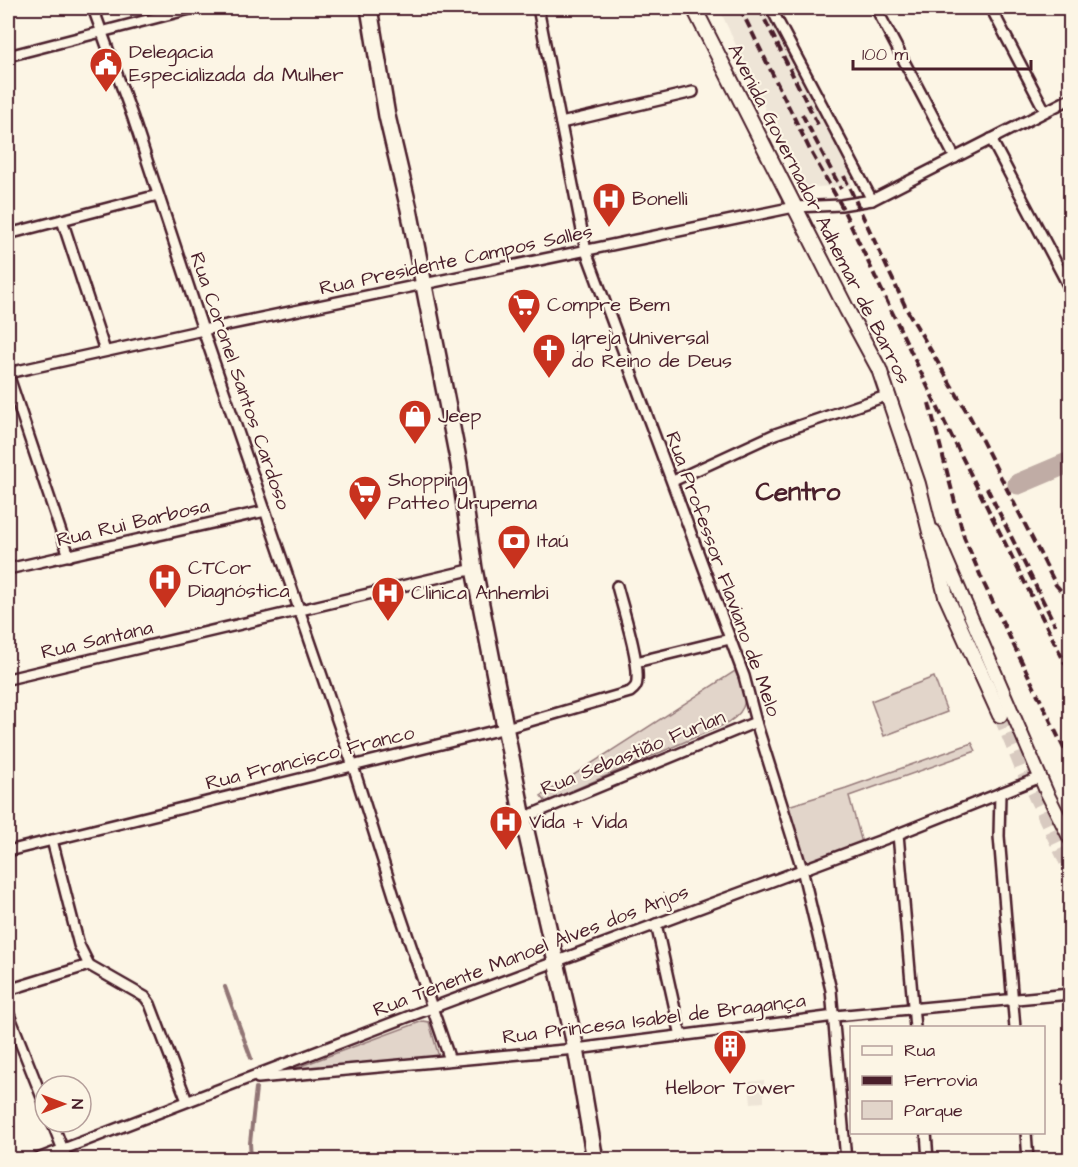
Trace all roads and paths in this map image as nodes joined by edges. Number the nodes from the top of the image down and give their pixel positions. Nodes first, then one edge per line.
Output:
1 (93, 8) edge
2 (194, 8) edge
3 (369, 8) edge
4 (538, 8) edge
5 (694, 8) edge
6 (771, 8) edge
7 (876, 8) edge
8 (991, 8) edge
9 (101, 30) junction
10 (8, 56) edge
11 (693, 92) dead end
12 (1071, 99) edge
13 (1045, 111) junction
14 (561, 123) junction
15 (991, 139) junction
16 (954, 158) junction
17 (158, 195) junction
18 (872, 200) junction
19 (795, 207) junction
20 (62, 220) junction
21 (8, 234) edge
22 (586, 251) junction
23 (1068, 278) edge
24 (424, 285) junction
25 (1071, 289) edge
26 (203, 330) junction
27 (105, 351) junction
28 (8, 373) edge
29 (889, 395) junction
30 (673, 481) junction
31 (265, 511) junction
32 (928, 519) junction
33 (69, 556) junction
34 (8, 569) edge
35 (474, 569) junction
36 (617, 586) dead end
37 (299, 611) junction
38 (731, 644) junction
39 (636, 662) junction
40 (8, 679) edge
41 (1000, 715) tunnel mouth
42 (756, 722) junction
43 (506, 728) junction
44 (353, 766) junction
45 (1041, 777) junction
46 (1000, 793) junction
47 (523, 818) junction
48 (898, 834) junction
49 (1071, 839) edge
50 (52, 840) junction
51 (8, 851) edge
52 (802, 869) junction
53 (656, 924) junction
54 (555, 962) junction
55 (89, 965) junction
56 (8, 990) edge
57 (1071, 994) edge
58 (1013, 1000) junction
59 (432, 1007) junction
60 (913, 1009) junction
61 (8, 1012) edge
62 (835, 1016) junction
63 (915, 1026) edge
64 (1015, 1026) edge
65 (681, 1036) junction
66 (576, 1049) junction
67 (450, 1060) junction
68 (33, 1075) edge
69 (242, 1080) junction
70 (187, 1101) junction
71 (57, 1134) edge
72 (926, 1134) edge
73 (1026, 1134) edge
74 (63, 1149) junction
75 (34, 1160) edge
76 (67, 1160) edge
77 (595, 1160) edge
78 (846, 1160) edge
79 (928, 1160) edge
80 (1028, 1160) edge

1 - 9 street, Rua Coronel Santos Cardoso
2 - 9 street
3 - 24 main road
4 - 14 street, Rua Professor Flaviano de Melo
5 - 19 main road, Avenida Governador Adhemar de Barros
6 - 18 street
7 - 16 street
8 - 13 street
9 - 10 street
9 - 17 street, Rua Coronel Santos Cardoso
11 - 14 street
12 - 13 street, Rua Presidente Campos Salles
13 - 15 street, Rua Presidente Campos Salles
14 - 22 street, Rua Professor Flaviano de Melo
15 - 16 street, Rua Presidente Campos Salles
15 - 23 street
16 - 18 street, Rua Presidente Campos Salles
17 - 20 street
17 - 26 street, Rua Coronel Santos Cardoso
18 - 19 street, Rua Presidente Campos Salles
19 - 22 street, Rua Presidente Campos Salles
19 - 29 main road, Avenida Governador Adhemar de Barros
20 - 21 street
20 - 27 street
22 - 24 street, Rua Presidente Campos Salles
22 - 30 street, Rua Professor Flaviano de Melo
23 - 25 street
24 - 26 street, Rua Presidente Campos Salles
24 - 35 main road
26 - 27 street, Rua Presidente Campos Salles
26 - 31 street, Rua Coronel Santos Cardoso
27 - 28 street, Rua Presidente Campos Salles
28 - 33 street
29 - 30 street
29 - 32 main road, Avenida Governador Adhemar de Barros
30 - 38 street, Rua Professor Flaviano de Melo
31 - 33 street, Rua Rui Barbosa
31 - 37 street, Rua Coronel Santos Cardoso
32 - 41 main road
32 - 45 street, Avenida Governador Adhemar de Barros
33 - 34 street, Rua Rui Barbosa
35 - 37 street, Rua Santana
35 - 43 main road
36 - 39 street
37 - 40 street, Rua Santana
37 - 44 street, Rua Coronel Santos Cardoso
38 - 39 street
38 - 42 street, Rua Professor Flaviano de Melo
39 - 43 street, Rua Francisco Franco
42 - 47 street, Rua Sebastião Furlan
42 - 52 street, Rua Professor Flaviano de Melo
43 - 44 street, Rua Francisco Franco
43 - 47 main road
44 - 50 street, Rua Francisco Franco
44 - 59 street, Rua Coronel Santos Cardoso
45 - 46 street, Rua Tenente Manoel Alves dos Anjos
45 - 49 street, Avenida Governador Adhemar de Barros
46 - 48 street, Rua Tenente Manoel Alves dos Anjos
46 - 58 street
47 - 54 main road
48 - 52 street, Rua Tenente Manoel Alves dos Anjos
48 - 60 street
50 - 51 street, Rua Francisco Franco
50 - 55 street
52 - 53 street, Rua Tenente Manoel Alves dos Anjos
52 - 62 street, Rua Professor Flaviano de Melo
53 - 54 street, Rua Tenente Manoel Alves dos Anjos
53 - 65 street
54 - 59 street, Rua Tenente Manoel Alves dos Anjos
54 - 66 main road
55 - 56 street
55 - 70 street
57 - 58 street, Rua Princesa Isabel de Bragança
58 - 60 street, Rua Princesa Isabel de Bragança
58 - 64 street
59 - 67 street, Rua Coronel Santos Cardoso
59 - 69 street, Rua Tenente Manoel Alves dos Anjos
60 - 62 street, Rua Princesa Isabel de Bragança
60 - 63 street
61 - 68 street
62 - 65 street, Rua Princesa Isabel de Bragança
62 - 78 street, Rua Professor Flaviano de Melo
65 - 66 street, Rua Princesa Isabel de Bragança
66 - 67 street, Rua Princesa Isabel de Bragança
66 - 77 main road
67 - 69 street, Rua Princesa Isabel de Bragança
69 - 70 street, Rua Tenente Manoel Alves dos Anjos
70 - 74 street, Rua Tenente Manoel Alves dos Anjos
71 - 74 street
72 - 79 street
73 - 80 street
74 - 75 street, Rua Tenente Manoel Alves dos Anjos
74 - 76 street

